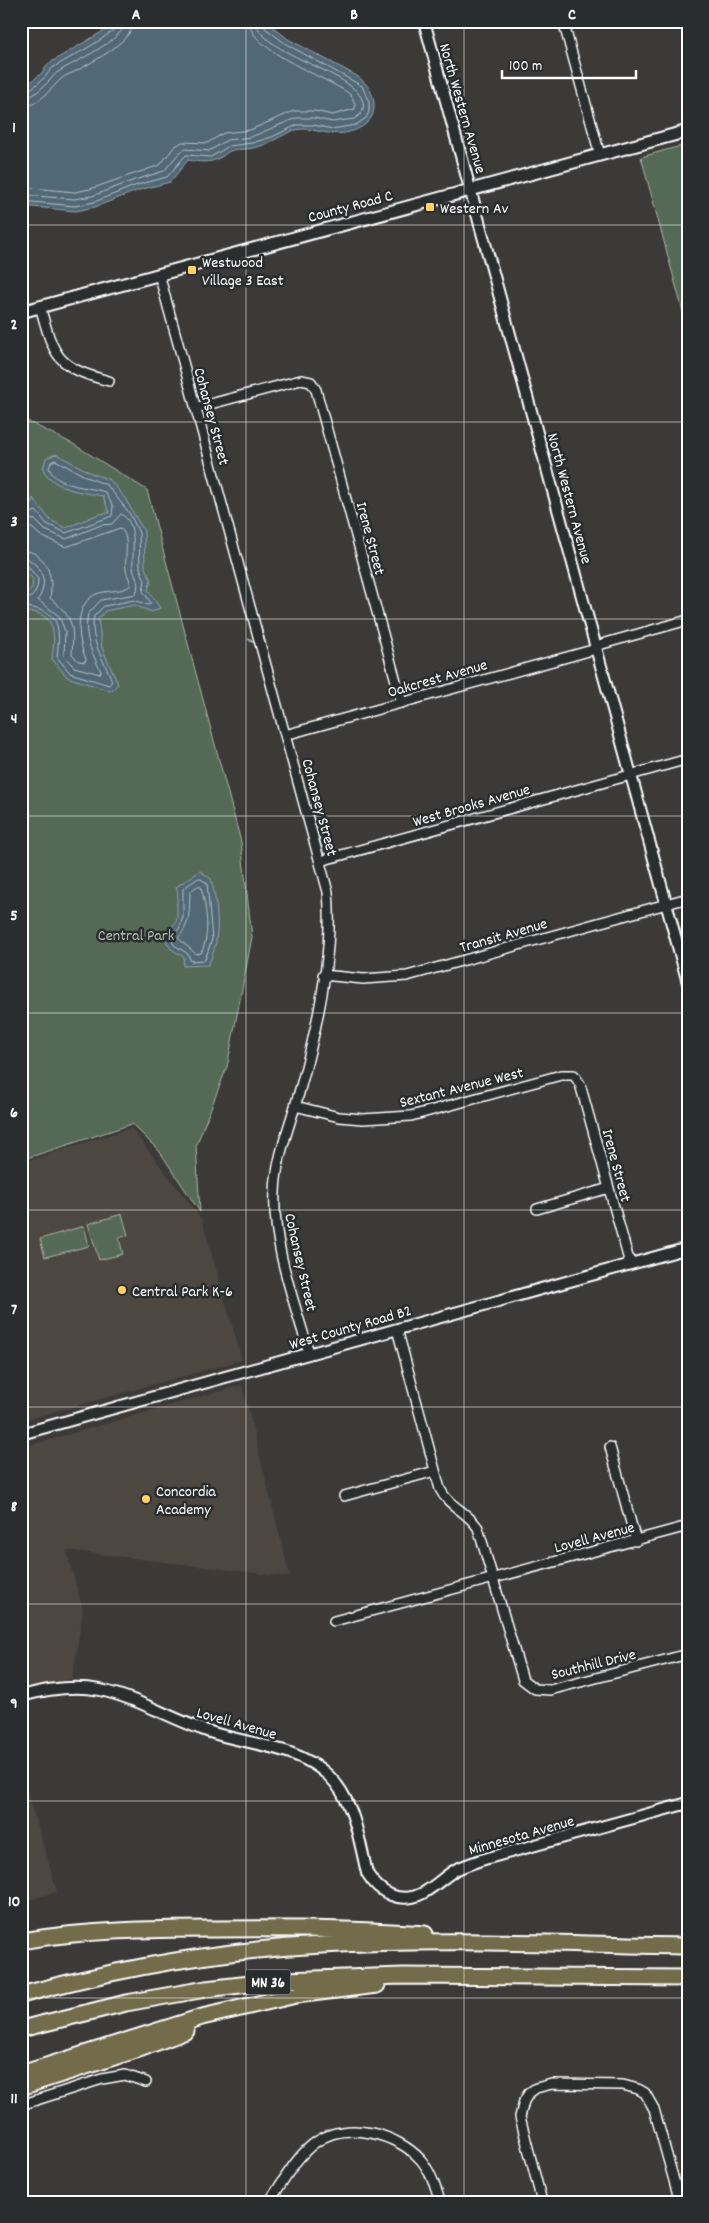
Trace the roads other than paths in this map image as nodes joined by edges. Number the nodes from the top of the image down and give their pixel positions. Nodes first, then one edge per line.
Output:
1 (424, 21) edge
2 (563, 21) edge
3 (688, 131) edge
4 (600, 155) junction
5 (471, 190) junction
6 (159, 274) junction
7 (40, 306) junction
8 (21, 312) edge
9 (109, 381) dead end
10 (195, 408) junction
11 (688, 620) edge
12 (595, 647) junction
13 (402, 702) junction
14 (285, 735) junction
15 (688, 759) edge
16 (630, 774) junction
17 (320, 862) junction
18 (688, 898) edge
19 (666, 904) junction
20 (323, 975) junction
21 (688, 983) edge
22 (574, 1075) joint
23 (295, 1106) junction
24 (609, 1188) junction
25 (536, 1209) dead end
26 (688, 1248) edge
27 (630, 1264) junction
28 (397, 1329) junction
29 (309, 1354) junction
30 (21, 1434) edge
31 (610, 1447) dead end
32 (435, 1471) junction
33 (344, 1496) dead end
34 (688, 1526) edge
35 (636, 1541) junction
36 (493, 1578) junction
37 (334, 1621) dead end
38 (688, 1654) edge
39 (21, 1696) edge
40 (688, 1803) edge
41 (372, 1881) joint
42 (21, 1941) edge
43 (519, 1944) junction
44 (688, 1946) edge
45 (520, 1976) junction
46 (688, 1978) edge
47 (21, 1995) edge
48 (248, 2008) junction
49 (21, 2029) edge
50 (21, 2074) edge
51 (146, 2082) dead end
52 (21, 2086) edge
53 (21, 2105) edge
54 (269, 2202) edge
55 (440, 2202) edge
56 (542, 2202) edge
57 (680, 2202) edge

1 - 5 street, North Western Avenue
2 - 4 street
3 - 4 main road, County Road C
4 - 5 main road, County Road C
5 - 6 main road, County Road C
5 - 12 street, North Western Avenue
6 - 7 main road, County Road C
6 - 10 street, Cohansey Street
7 - 8 main road, County Road C
7 - 9 street
10 - 13 street, Irene Street
10 - 14 street, Cohansey Street
11 - 12 street, Oakcrest Avenue
12 - 13 street, Oakcrest Avenue
12 - 16 street, North Western Avenue
13 - 14 street, Oakcrest Avenue
14 - 17 street, Cohansey Street
15 - 16 street, West Brooks Avenue
16 - 17 street, West Brooks Avenue
16 - 19 street, North Western Avenue
17 - 20 street, Cohansey Street
18 - 19 street, Transit Avenue
19 - 20 street, Transit Avenue
19 - 21 street, North Western Avenue
20 - 23 street, Cohansey Street
22 - 23 street, Sextant Avenue West
22 - 24 street, Irene Street
23 - 29 street, Cohansey Street
24 - 25 street
24 - 27 street, Irene Street
26 - 27 street, West County Road B2
27 - 28 street, West County Road B2
28 - 29 street, West County Road B2
28 - 32 street
29 - 30 street, West County Road B2
31 - 35 street
32 - 33 street
32 - 36 street
34 - 35 street, Lovell Avenue
35 - 36 street, Lovell Avenue
36 - 37 street, Lovell Avenue
36 - 38 street, Southhill Drive
39 - 41 street, Lovell Avenue
40 - 41 street, Minnesota Avenue
42 - 43 highway
43 - 44 highway, MN 36
43 - 47 highway, MN 36
45 - 46 highway, MN 36
45 - 48 highway
45 - 49 highway, MN 36
48 - 50 highway
48 - 52 highway
51 - 53 street
54 - 55 street
56 - 57 street

